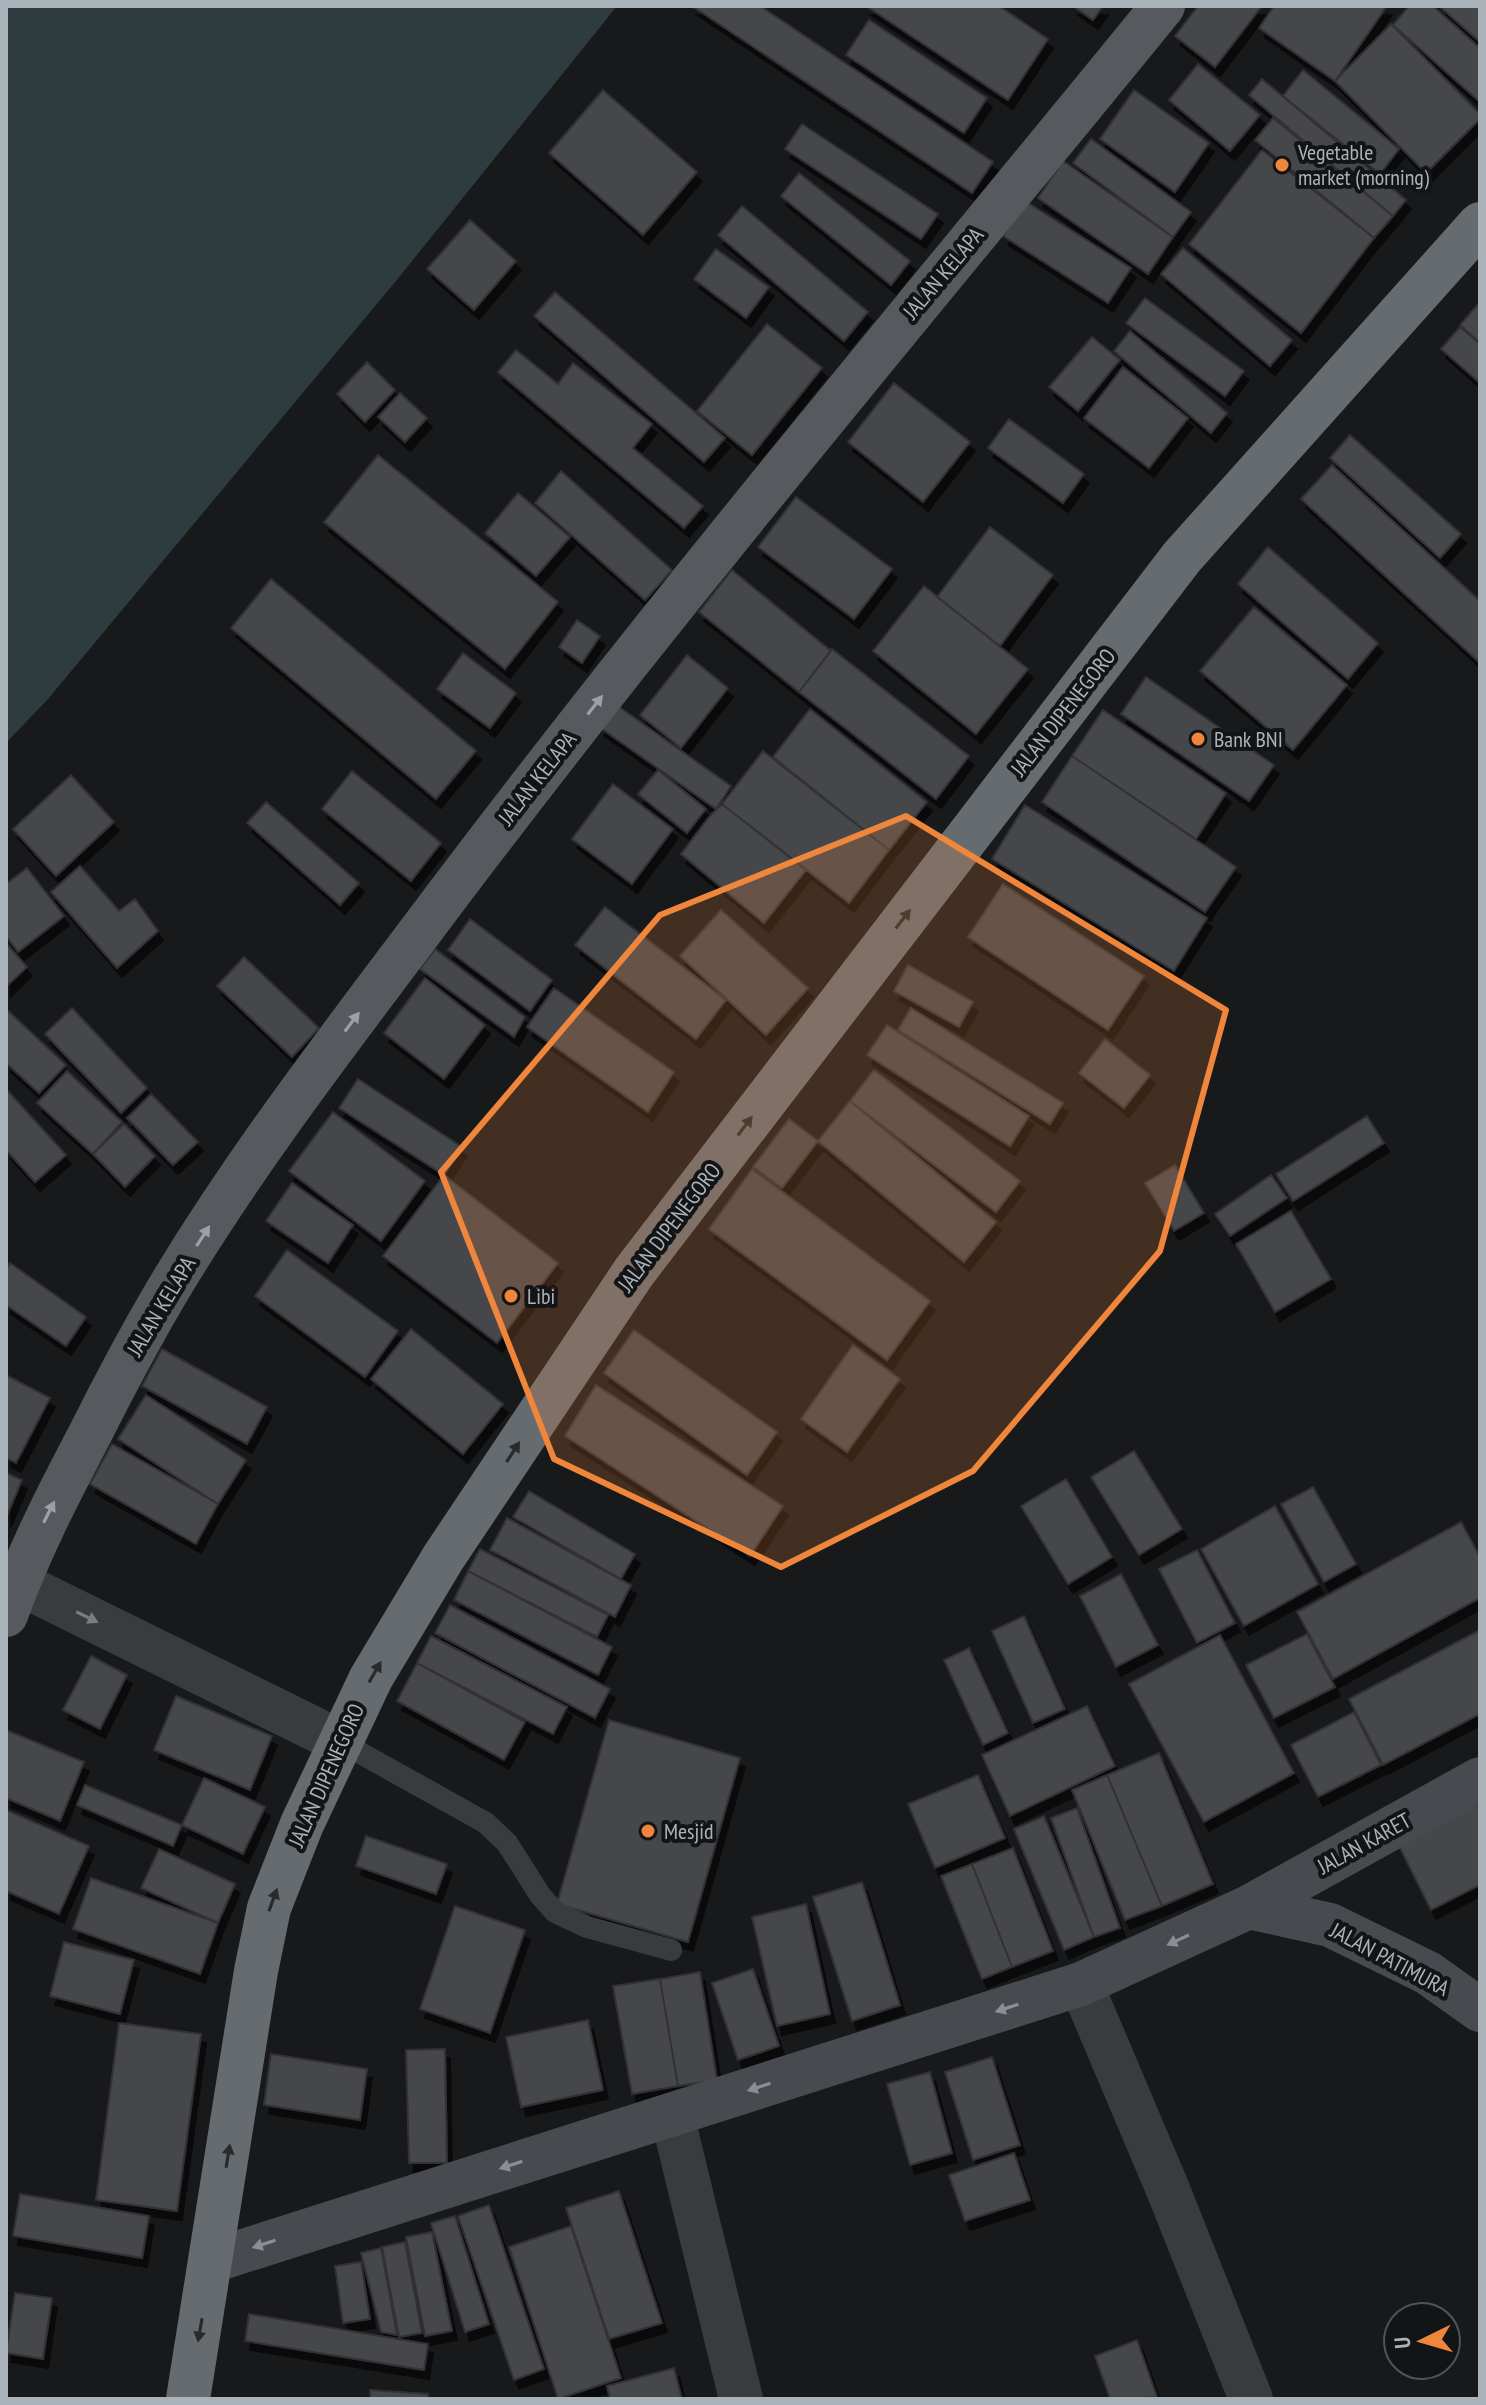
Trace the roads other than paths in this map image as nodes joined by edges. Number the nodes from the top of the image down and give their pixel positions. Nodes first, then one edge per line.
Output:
1 (1163, 6) edge
2 (1480, 224) edge
3 (10, 1592) edge
4 (339, 1741) junction
5 (1480, 1779) edge
6 (1249, 1907) junction
7 (671, 1950) dead end
8 (1081, 1984) junction
9 (1480, 2010) edge
10 (672, 2115) junction
11 (212, 2261) junction
12 (188, 2399) edge
13 (741, 2399) edge
14 (1251, 2399) edge

3 -> 1 main road, JALAN KELAPA
4 -> 2 highway, JALAN DIPENEGORO
3 -> 4 street
4 - 7 lane
11 -> 4 highway, JALAN DIPENEGORO
5 - 6 main road, JALAN KARET
6 -> 8 main road, JALAN KARET
6 - 9 main road, JALAN PATIMURA
8 -> 10 main road, JALAN KARET
8 - 14 street
10 -> 11 main road, JALAN KARET
10 - 13 street
11 -> 12 highway, JALAN DIPENEGORO

